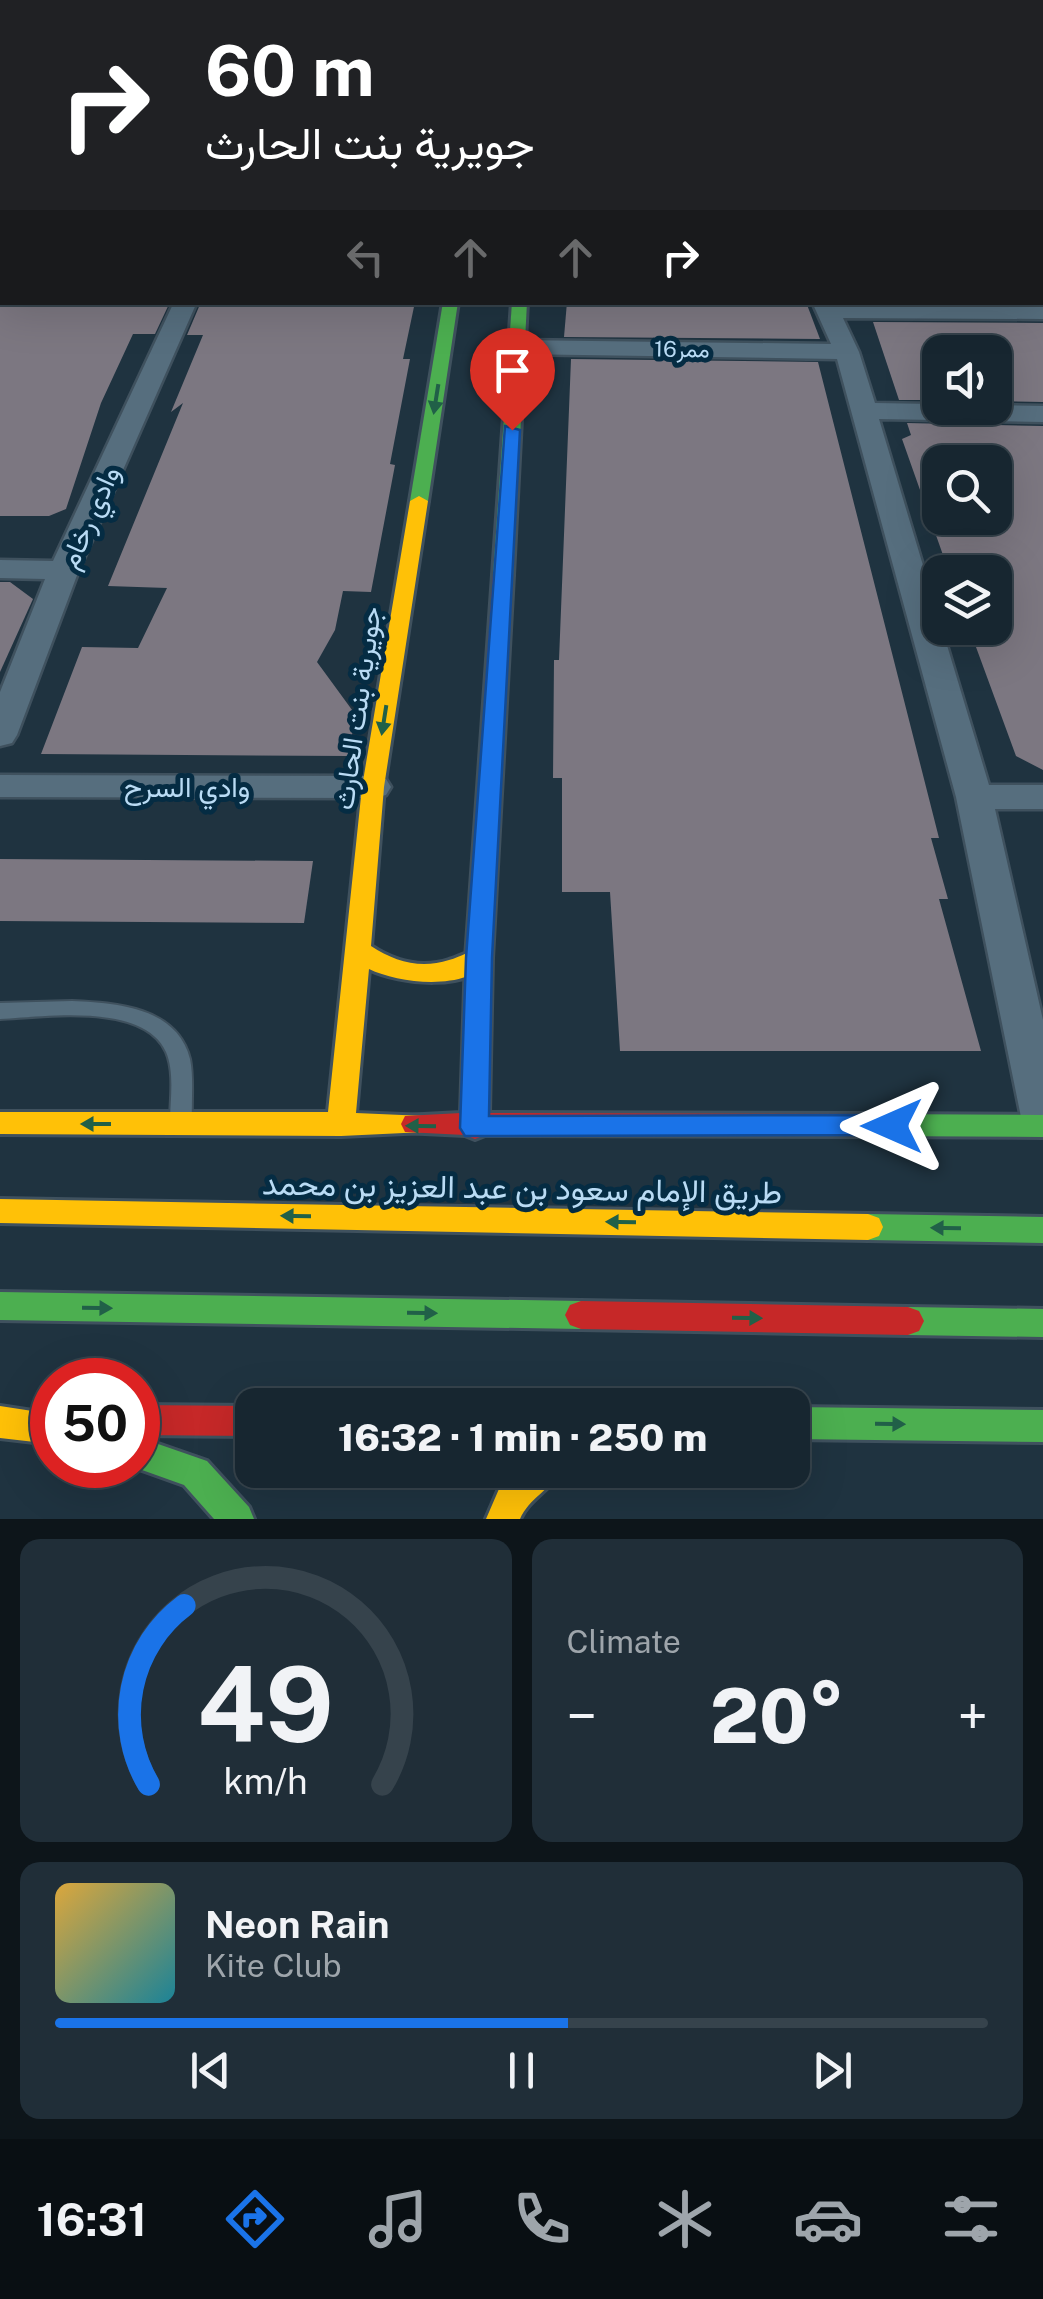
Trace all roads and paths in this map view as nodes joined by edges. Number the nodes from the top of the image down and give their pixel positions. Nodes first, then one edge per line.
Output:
1 (185, 305) edge
2 (824, 307) edge
3 (449, 312) edge
4 (1043, 312) edge
5 (499, 335) edge
6 (847, 352) junction
7 (442, 355) junction
8 (865, 412) junction
9 (1043, 414) edge
10 (0, 570) edge
11 (64, 570) junction
12 (0, 735) edge
13 (0, 786) edge
14 (373, 787) junction
15 (974, 796) junction
16 (1043, 798) edge
17 (358, 951) junction
18 (479, 958) junction
19 (0, 1011) edge
20 (1043, 1116) edge
21 (0, 1123) edge
22 (181, 1124) junction
23 (341, 1125) junction
24 (1043, 1126) edge
25 (475, 1128) junction
26 (0, 1211) edge
27 (1043, 1230) edge
28 (0, 1306) edge
29 (1043, 1323) edge
30 (30, 1420) edge
31 (160, 1420) edge
32 (0, 1421) edge
33 (235, 1421) edge
34 (810, 1423) edge
35 (30, 1426) edge
36 (1043, 1426) edge
37 (160, 1461) edge
38 (522, 1488) edge
39 (236, 1519) edge
40 (503, 1519) edge

1 - 11 street, وادي رخام
2 - 4 street
2 - 6 street
3 - 5 street
3 - 7 street, جويرية بنت الحارث
5 - 6 street, ممر16
5 - 7 street
5 - 18 street
6 - 8 street
7 -> 14 street, جويرية بنت الحارث
8 - 9 street
8 - 15 street
10 - 11 street
11 - 12 street, وادي رخام
13 - 14 street, وادي السرح
14 - 17 street, جويرية بنت الحارث
15 - 16 street
15 - 20 street
17 - 18 street
17 - 23 street, جويرية بنت الحارث
18 - 25 street
19 - 22 lane
22 -> 21 street
22 - 23 street
25 -> 23 street
24 - 25 street
27 -> 26 street, طريق الإمام سعود بن عبد العزيز بن محمد
28 -> 29 street
30 - 32 street
31 - 33 street
32 - 35 street
34 -> 36 street
37 - 39 street
38 - 40 street

